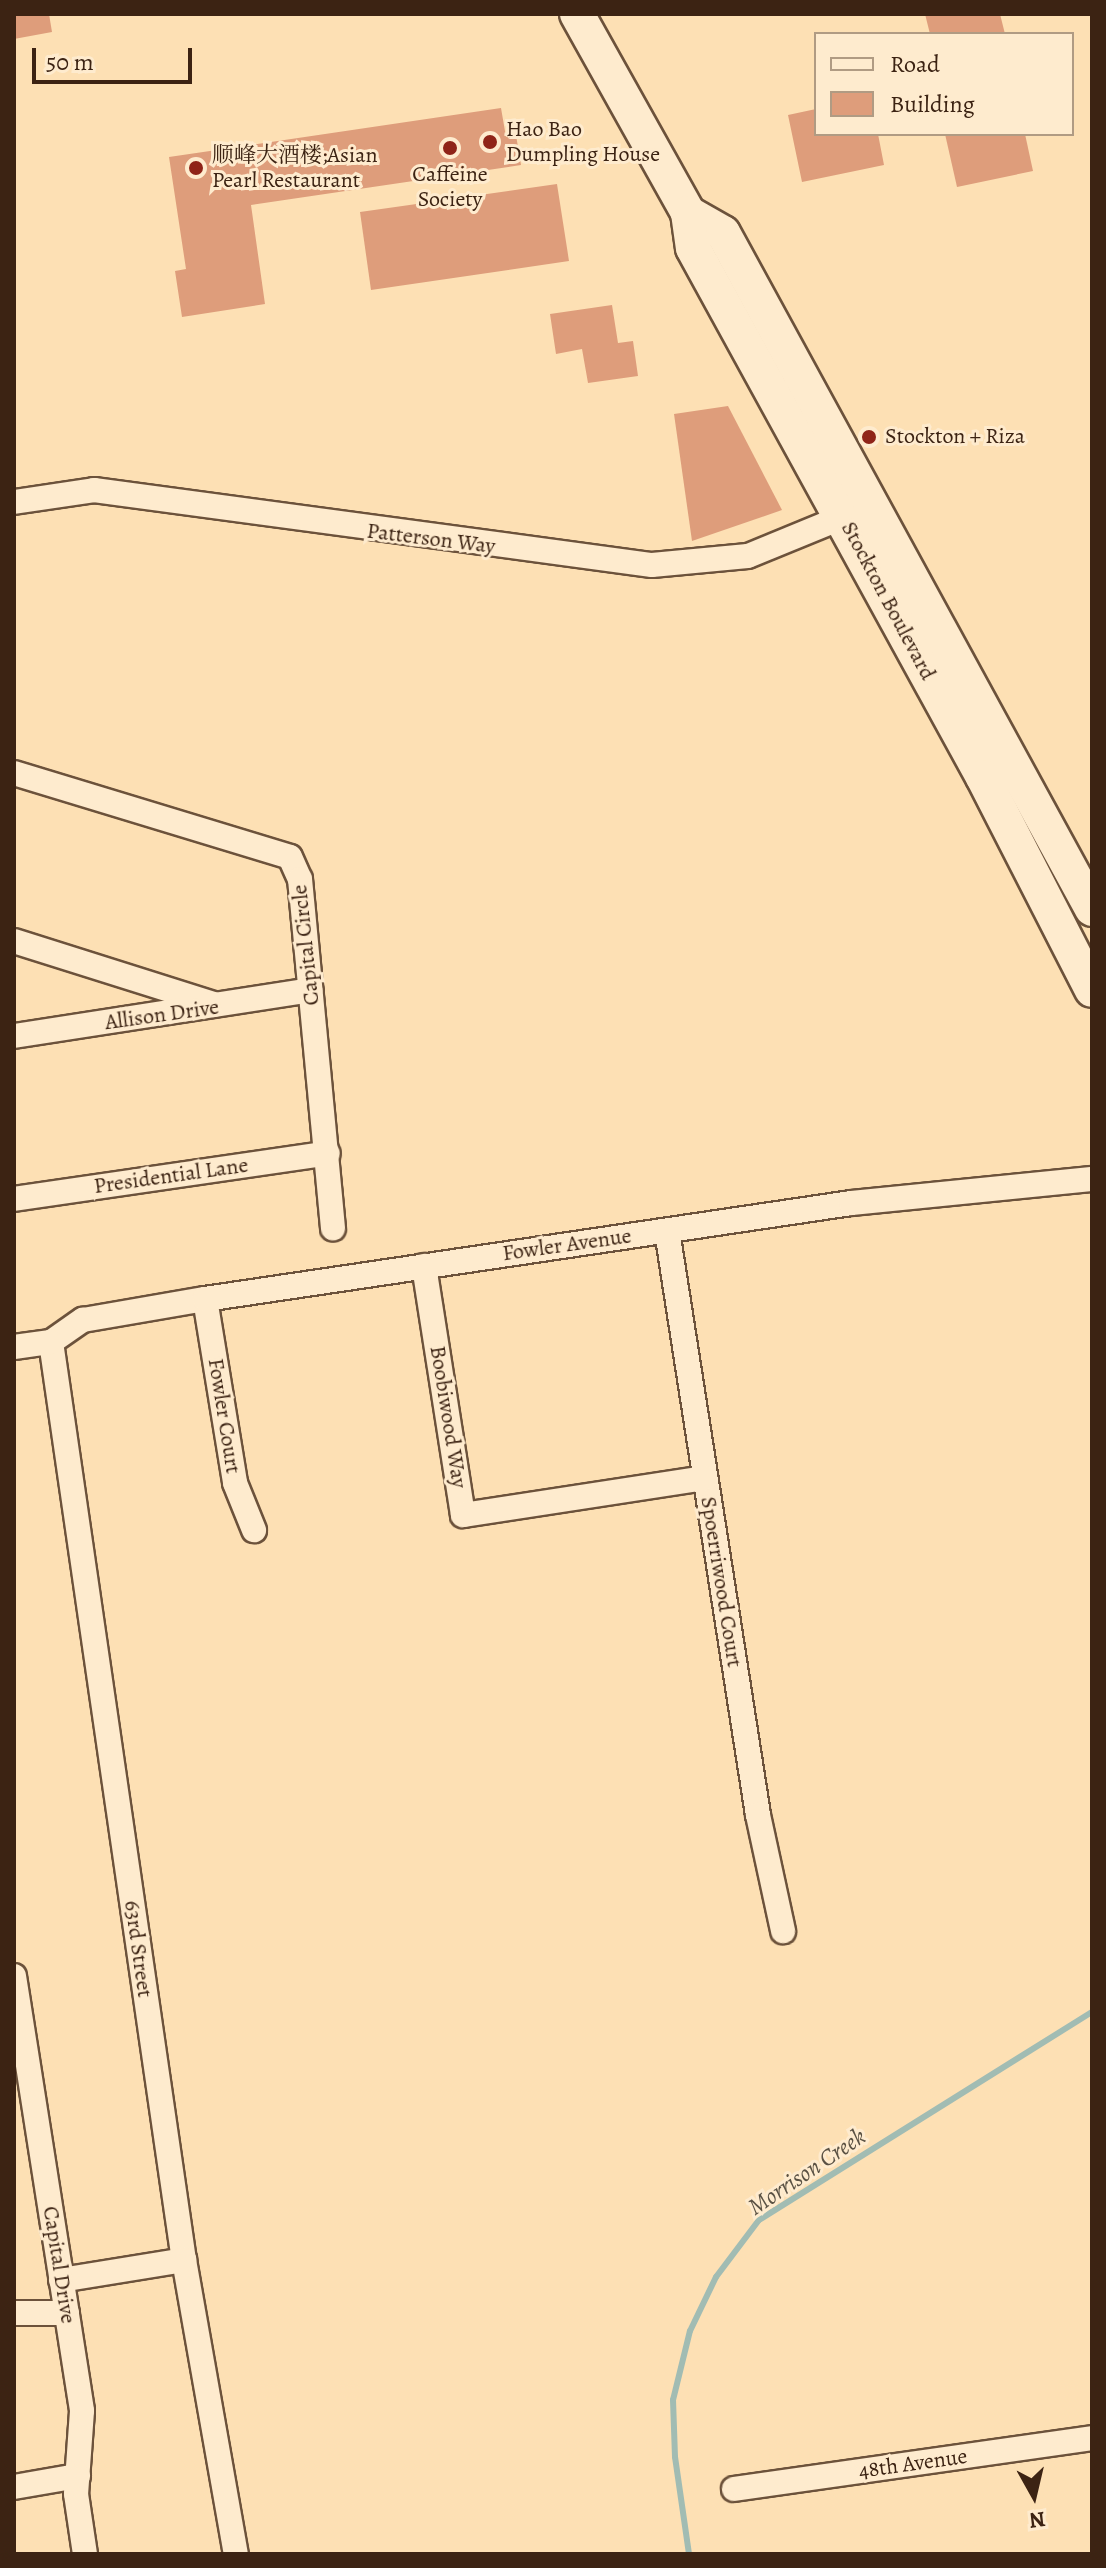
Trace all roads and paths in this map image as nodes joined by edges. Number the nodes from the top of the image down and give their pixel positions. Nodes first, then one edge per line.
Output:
1 (577, 14) edge
2 (688, 213) junction
3 (14, 502) edge
4 (843, 517) junction
5 (956, 665) junction
6 (14, 773) edge
7 (1092, 909) edge
8 (14, 941) edge
9 (310, 990) junction
10 (1092, 990) edge
11 (222, 1006) junction
12 (14, 1036) edge
13 (328, 1153) junction
14 (1092, 1179) edge
15 (14, 1199) edge
16 (333, 1228) dead end
17 (667, 1231) junction
18 (424, 1266) junction
19 (205, 1299) junction
20 (51, 1342) junction
21 (14, 1347) edge
22 (705, 1478) junction
23 (254, 1530) dead end
24 (783, 1931) dead end
25 (14, 1976) edge
26 (21, 2071) edge
27 (184, 2260) junction
28 (61, 2280) junction
29 (14, 2313) edge
30 (67, 2313) junction
31 (1092, 2438) edge
32 (78, 2476) junction
33 (14, 2487) edge
34 (734, 2489) dead end
35 (85, 2554) edge
36 (236, 2554) edge

1 - 2 main road, Stockton Boulevard
2 - 4 main road, Stockton Boulevard
2 - 5 main road, Stockton Boulevard
3 - 4 street, Patterson Way
4 - 5 main road
4 - 10 main road, Stockton Boulevard
5 - 7 main road, Stockton Boulevard
6 - 9 street, Capital Circle
8 - 11 street
9 - 11 street, Allison Drive
9 - 13 street, Capital Circle
11 - 12 street, Allison Drive
13 - 15 street, Presidential Lane
13 - 16 street, Capital Circle
14 - 17 street, Fowler Avenue
17 - 18 street, Fowler Avenue
17 - 22 street, Spoerriwood Court
18 - 19 street, Fowler Avenue
18 - 22 street, Boobiwood Way
19 - 20 street, Fowler Avenue
19 - 23 street, Fowler Court
20 - 21 street
20 - 27 street, 63rd Street
22 - 24 street, Spoerriwood Court
25 - 26 street, Capital Drive
26 - 28 street, Capital Drive
27 - 28 street
27 - 36 street, 63rd Street
28 - 30 street, Capital Drive
29 - 30 street
30 - 32 street, Capital Drive
31 - 34 street, 48th Avenue
32 - 33 street
32 - 35 street, Capital Drive

